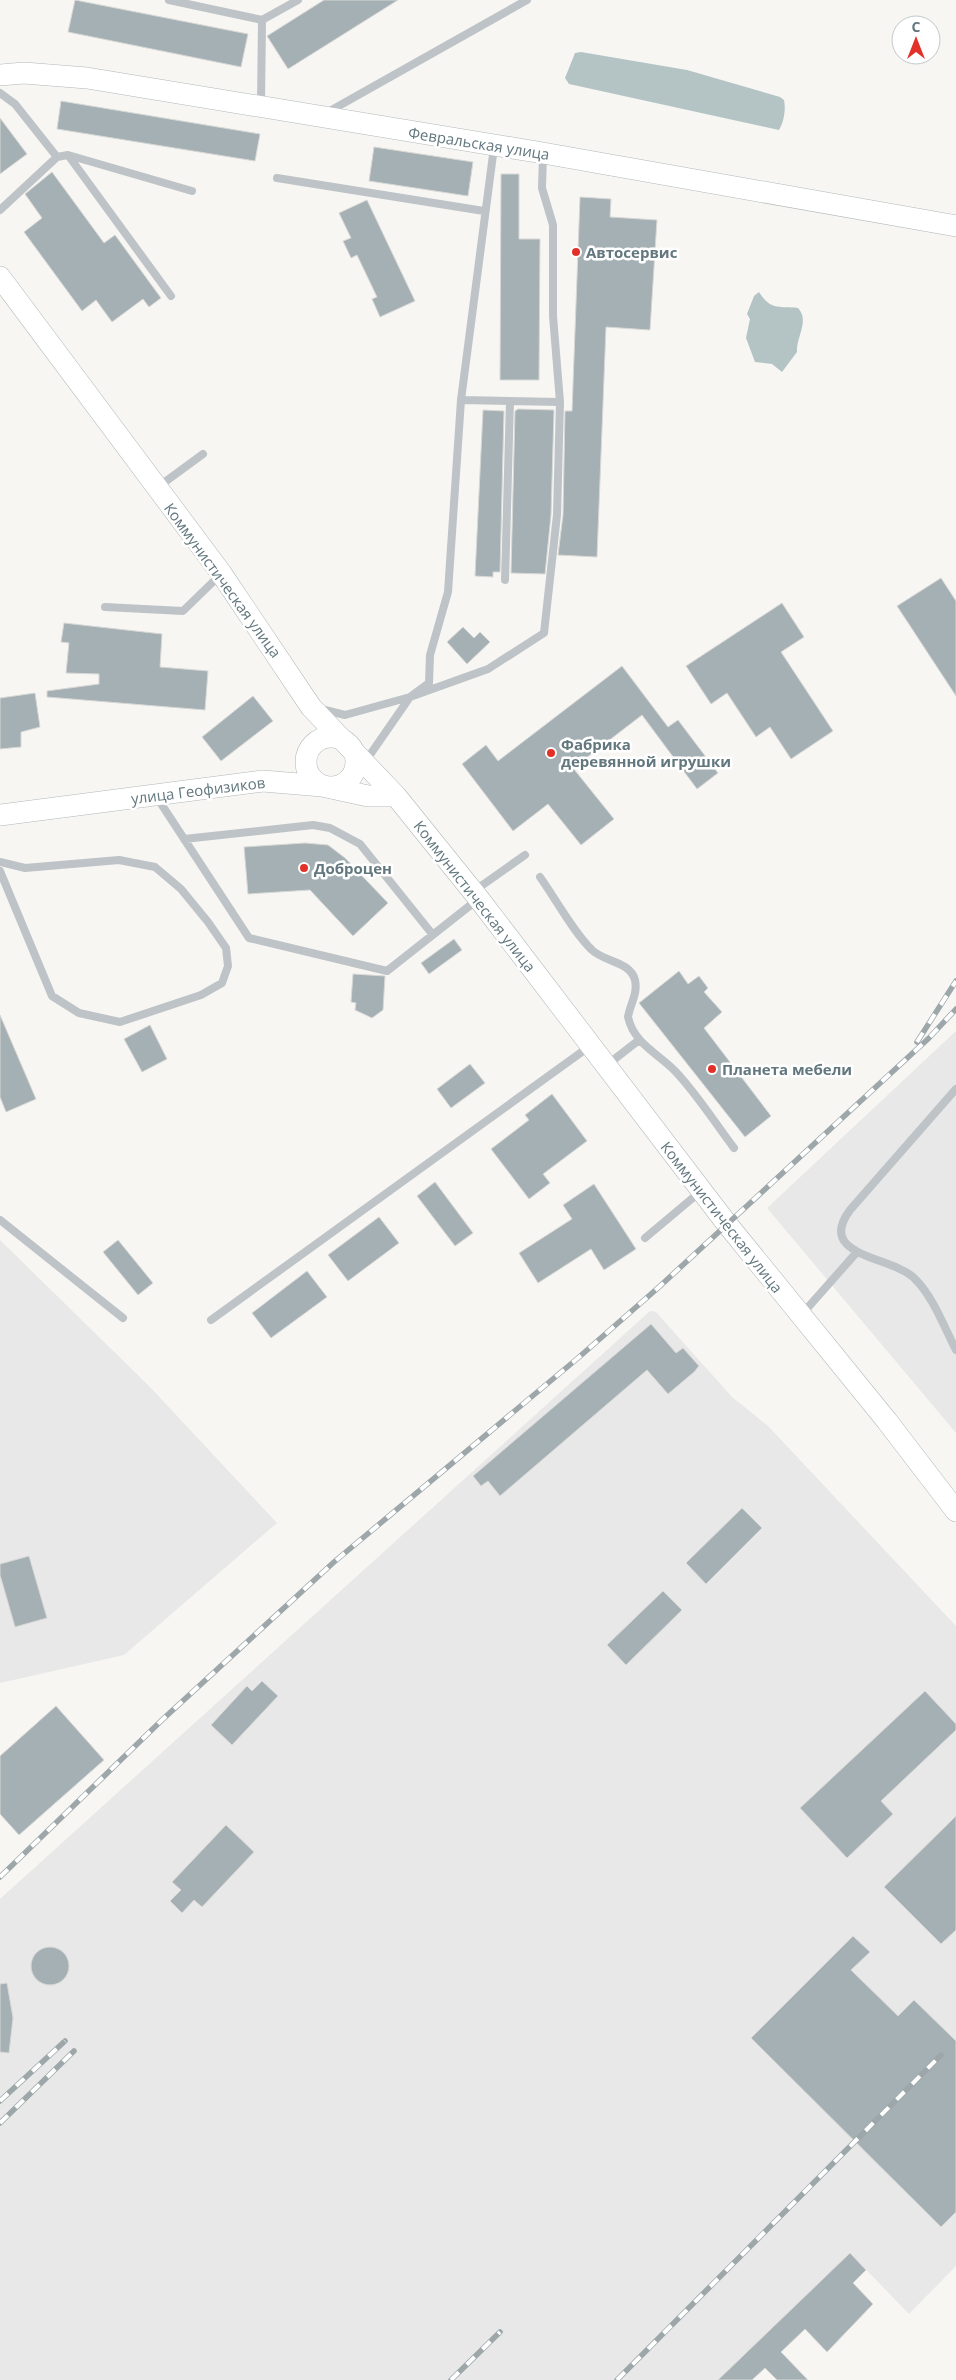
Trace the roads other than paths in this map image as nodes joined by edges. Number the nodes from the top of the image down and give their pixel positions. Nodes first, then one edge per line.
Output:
1 (169, 0) edge
2 (298, 0) edge
3 (527, 0) edge
4 (262, 20) junction
5 (0, 75) edge
6 (0, 93) edge
7 (260, 106) junction
8 (320, 117) junction
9 (494, 145) junction
10 (543, 153) junction
11 (68, 155) junction
12 (58, 157) junction
13 (277, 178) dead end
14 (192, 191) dead end
15 (0, 210) edge
16 (484, 211) junction
17 (956, 226) edge
18 (3, 288) edge
19 (171, 296) dead end
20 (461, 400) junction
21 (510, 401) junction
22 (560, 402) junction
23 (203, 454) dead end
24 (156, 488) junction
25 (221, 573) junction
26 (505, 580) dead end
27 (105, 607) dead end
28 (410, 697) junction
29 (311, 707) junction
30 (348, 745) junction
31 (308, 750) junction
32 (364, 764) junction
33 (263, 781) junction
34 (322, 786) junction
35 (155, 795) junction
36 (396, 796) junction
37 (0, 815) edge
38 (184, 839) junction
39 (525, 855) dead end
40 (0, 862) edge
41 (0, 872) edge
42 (540, 877) dead end
43 (476, 895) junction
44 (433, 935) junction
45 (639, 1040) junction
46 (591, 1045) junction
47 (606, 1066) junction
48 (956, 1089) edge
49 (734, 1148) dead end
50 (701, 1190) junction
51 (0, 1220) edge
52 (645, 1238) dead end
53 (857, 1252) junction
54 (800, 1316) junction
55 (123, 1318) dead end
56 (211, 1320) dead end
57 (956, 1350) edge
58 (956, 1511) edge

1 - 4 lane
2 - 4 lane
3 - 8 lane
4 - 7 lane
5 - 7 main road, Февральская улица
6 - 12 lane
7 - 8 main road, Февральская улица
8 - 9 main road, Февральская улица
9 - 10 main road, Февральская улица
9 - 16 lane
10 - 17 main road, Февральская улица
10 - 22 lane
11 - 12 lane
11 - 14 lane
11 - 19 lane
12 - 15 lane
13 - 16 lane
16 - 20 lane
18 - 24 main road, Коммунистическая улица
20 - 21 lane
20 - 28 lane
21 - 22 lane
21 - 26 lane
22 - 28 lane
23 - 24 lane
24 - 25 main road, Коммунистическая улица
25 - 27 lane
25 - 29 main road, Коммунистическая улица
28 - 29 lane
28 - 32 lane
29 - 30 main road, Коммунистическая улица
29 - 31 main road
30 - 31 main road
30 - 32 main road, Коммунистическая улица
30 - 34 main road
31 - 33 main road
31 - 34 main road
32 - 36 main road, Коммунистическая улица
33 - 34 main road, улица Геофизиков
33 - 35 main road, улица Геофизиков
34 - 36 main road, улица Геофизиков
35 - 37 main road, улица Геофизиков
35 - 38 lane
36 - 43 main road, Коммунистическая улица
38 - 44 lane
38 - 44 lane
39 - 43 lane
40 - 41 lane
42 - 45 lane
43 - 44 lane
43 - 46 main road, Коммунистическая улица
45 - 47 lane
45 - 49 lane
46 - 47 main road, Коммунистическая улица
46 - 56 lane
47 - 50 main road, Коммунистическая улица
48 - 53 lane
50 - 52 lane
50 - 54 main road, Коммунистическая улица
51 - 55 lane
53 - 54 lane
53 - 57 lane
54 - 58 main road, Коммунистическая улица

